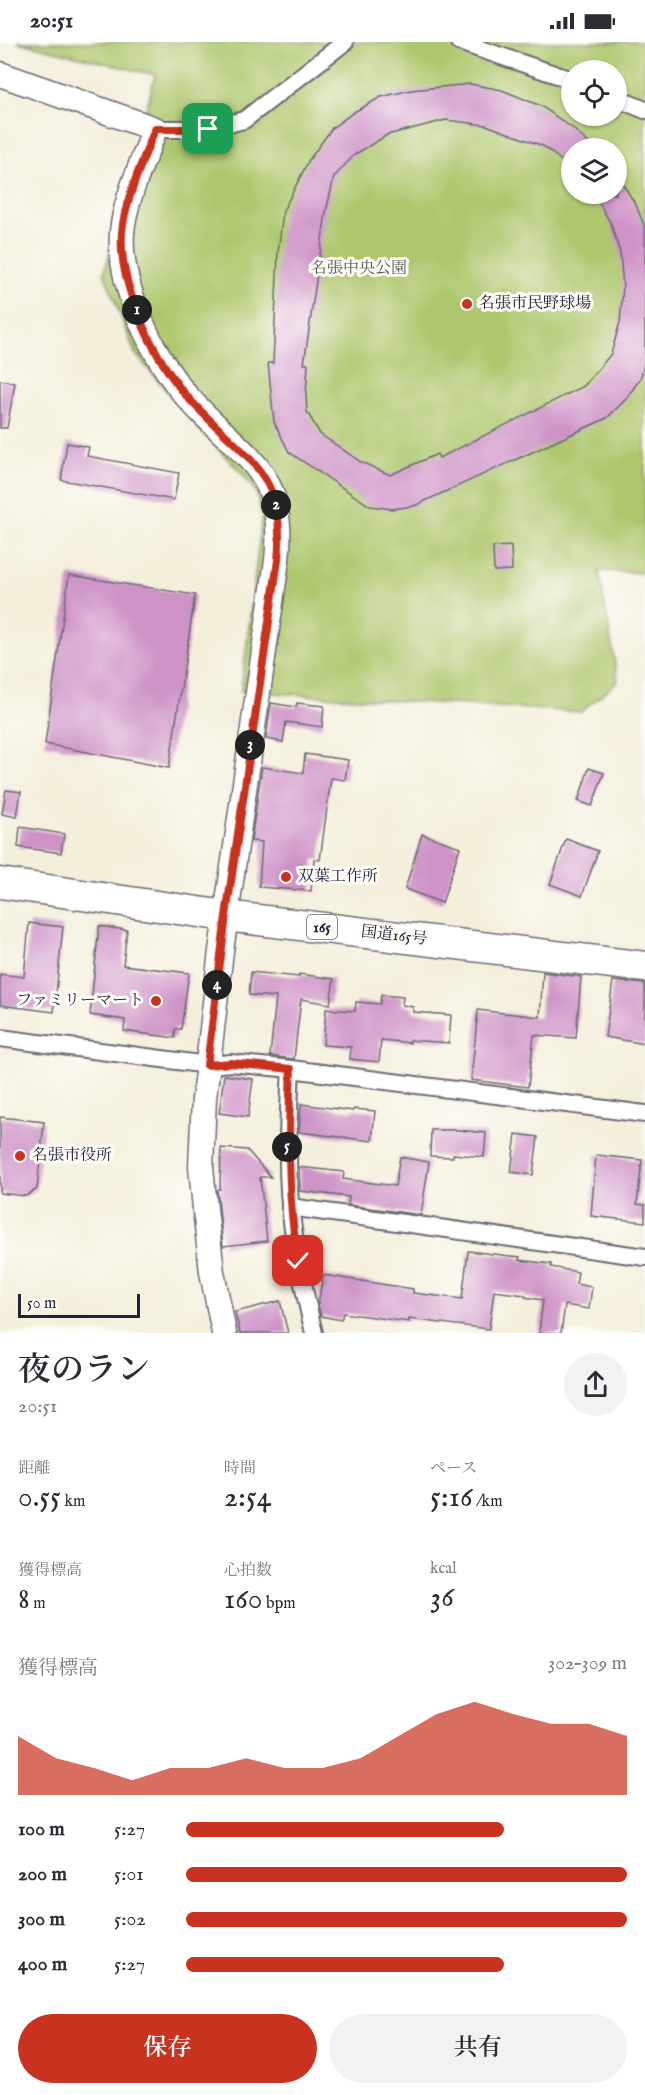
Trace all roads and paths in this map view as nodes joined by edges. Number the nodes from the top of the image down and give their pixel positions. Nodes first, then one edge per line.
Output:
1 (345, 42) edge
2 (459, 42) edge
3 (0, 74) edge
4 (561, 76) edge
5 (627, 103) edge
6 (645, 110) edge
7 (155, 129) junction
8 (0, 883) edge
9 (226, 916) junction
10 (645, 967) edge
11 (0, 1038) edge
12 (207, 1065) junction
13 (291, 1069) junction
14 (645, 1114) edge
15 (290, 1207) junction
16 (645, 1257) edge
17 (224, 1333) edge
18 (314, 1333) edge

1 - 7 street
2 - 4 street
3 - 7 street
5 - 6 street
7 - 9 street
8 - 9 highway, 国道165号 / 165
9 - 10 highway, 国道165号 / 165
9 - 12 street
11 - 12 street
12 - 13 street
12 - 17 street
13 - 14 street
13 - 15 street
15 - 16 street
15 - 18 street

